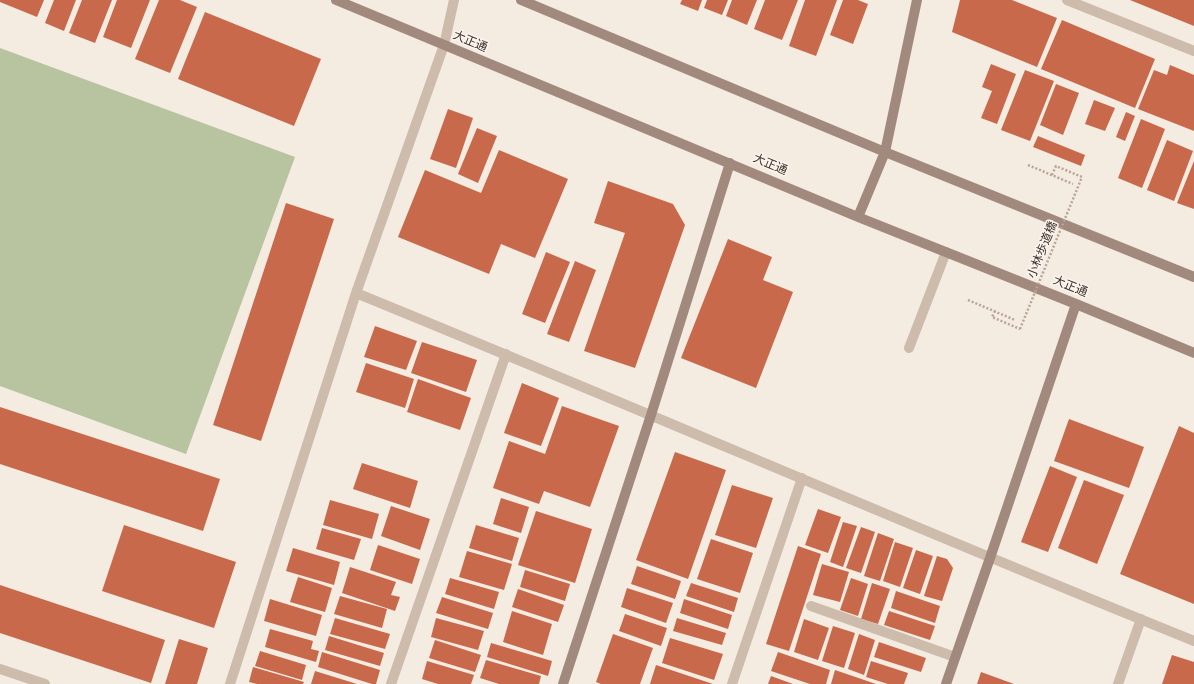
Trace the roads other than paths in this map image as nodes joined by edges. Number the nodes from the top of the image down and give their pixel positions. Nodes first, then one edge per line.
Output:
1 (336, 0) edge
2 (454, 0) edge
3 (520, 0) edge
4 (917, 0) edge
5 (1067, 0) edge
6 (444, 45) junction
7 (1194, 51) edge
8 (885, 152) junction
9 (730, 162) junction
10 (858, 217) junction
11 (946, 252) junction
12 (1194, 278) edge
13 (356, 293) junction
14 (1076, 304) junction
15 (910, 348) dead end
16 (1194, 353) edge
17 (506, 354) junction
18 (651, 415) junction
19 (802, 478) junction
20 (990, 558) junction
21 (811, 606) dead end
22 (1141, 619) junction
23 (1194, 641) edge
24 (955, 657) junction
25 (0, 669) edge
26 (45, 684) edge
27 (230, 684) edge
28 (392, 684) edge
29 (563, 684) edge
30 (732, 684) edge
31 (946, 684) edge
32 (1118, 684) edge

1 - 6 main road, 大正通
2 - 6 street
3 - 8 main road
4 - 8 main road
5 - 7 street
6 - 9 main road, 大正通
6 - 13 street
8 - 10 main road
8 - 12 main road
9 - 10 main road, 大正通
9 - 18 main road
10 - 11 main road, 大正通
11 - 14 main road, 大正通
11 - 15 street
13 - 17 street
13 - 27 street
14 - 16 main road, 大正通
14 - 20 main road
17 - 18 street
17 - 28 street
18 - 19 street
18 - 29 main road
19 - 20 street
19 - 30 street
20 - 22 street
20 - 24 main road
21 - 24 street
22 - 23 street
22 - 32 street
24 - 31 main road
25 - 26 street

